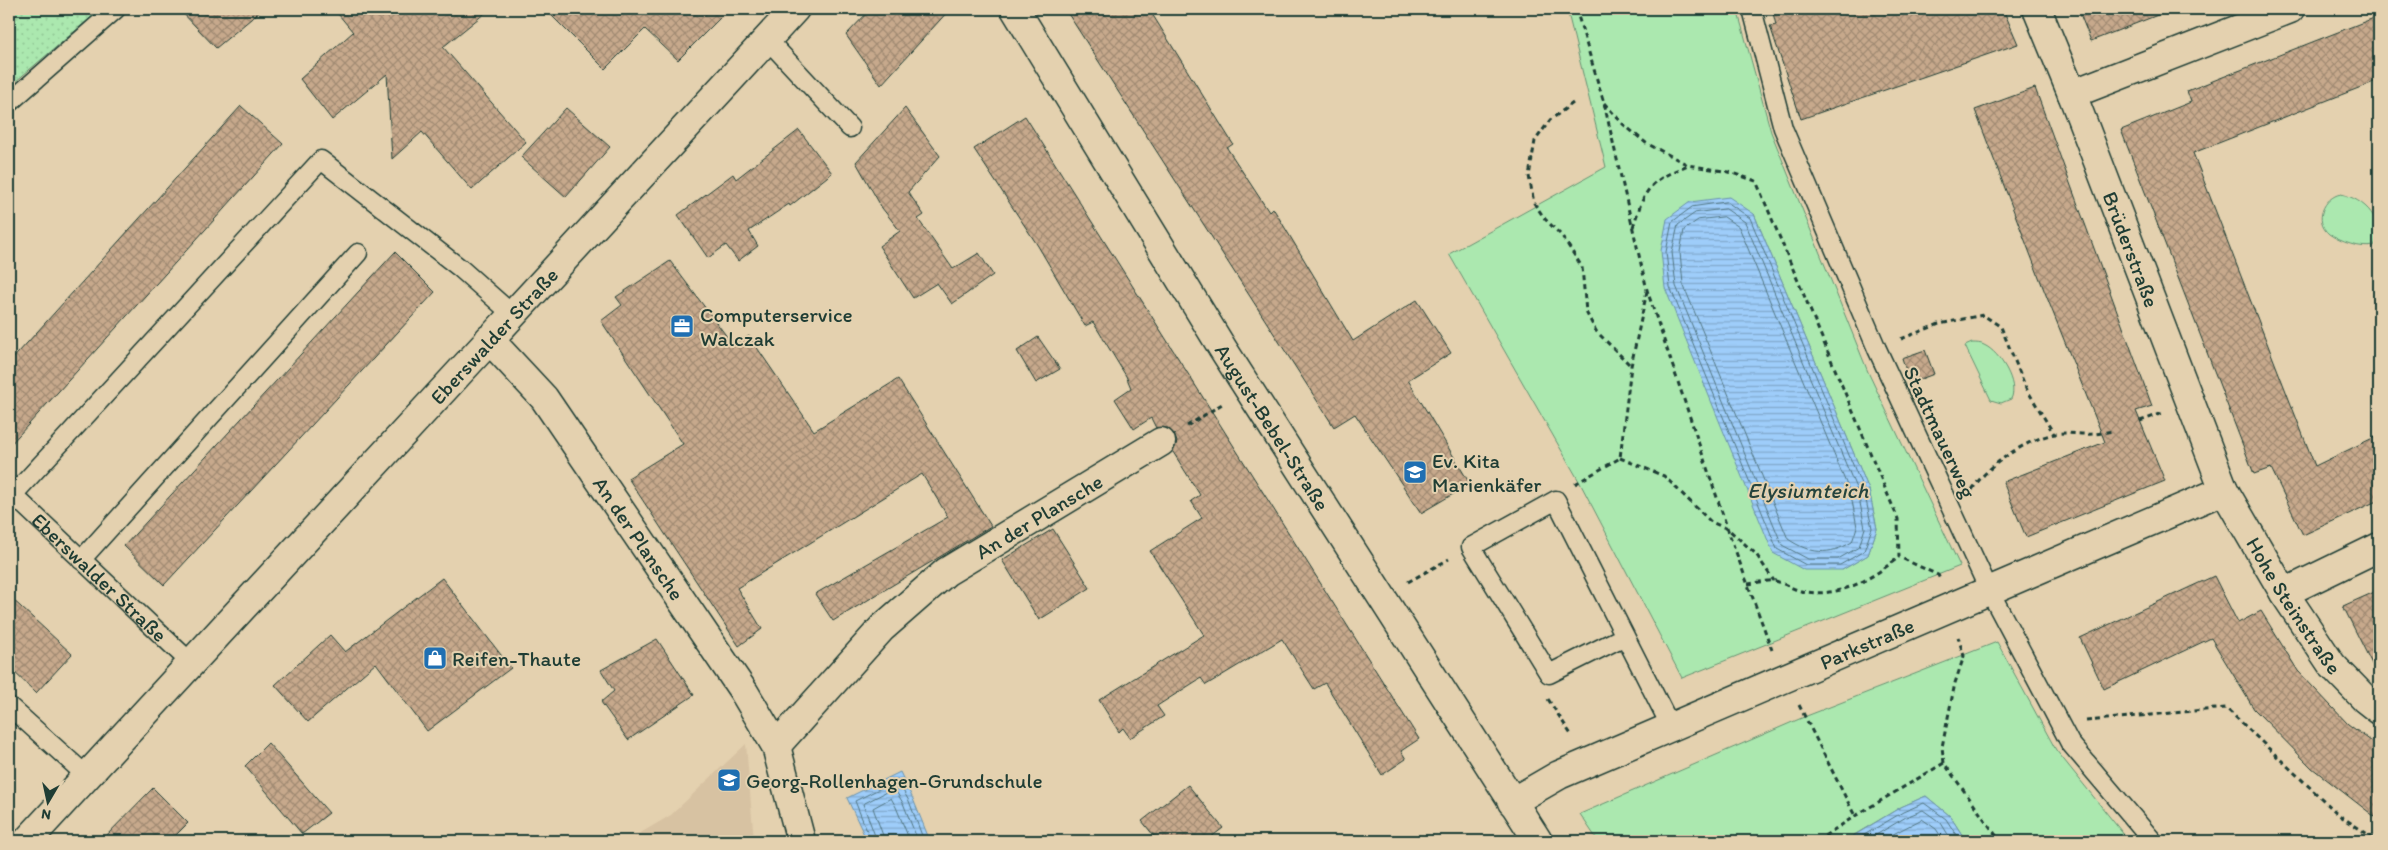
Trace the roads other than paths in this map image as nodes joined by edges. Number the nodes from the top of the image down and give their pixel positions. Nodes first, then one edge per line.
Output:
1 (116, 9) edge
2 (794, 9) edge
3 (1015, 9) edge
4 (1752, 9) edge
5 (2037, 9) edge
6 (2290, 9) edge
7 (766, 38) junction
8 (2072, 94) junction
9 (9, 103) edge
10 (850, 128) dead end
11 (358, 253) dead end
12 (512, 314) junction
13 (489, 339) junction
14 (1162, 442) road end
15 (2224, 490) junction
16 (11, 493) edge
17 (2379, 547) edge
18 (81, 560) junction
19 (1989, 590) junction
20 (2284, 593) junction
21 (1625, 636) junction
22 (191, 662) junction
23 (9, 706) edge
24 (2379, 710) edge
25 (1671, 727) junction
26 (776, 746) junction
27 (88, 777) junction
28 (1512, 802) junction
29 (27, 841) edge
30 (801, 841) edge
31 (1538, 841) edge
32 (2153, 841) edge

1 - 9 lane
2 - 7 street, Eberswalder Straße
3 - 28 street, August-Bebel-Straße
4 - 19 lane, Stadtmauerweg
5 - 8 street, Brüderstraße
6 - 8 street
7 - 10 lane
7 - 12 street, Eberswalder Straße
8 - 15 street, Brüderstraße
11 - 18 lane
12 - 13 street, Eberswalder Straße
12 - 16 lane
13 - 22 street, Eberswalder Straße
13 - 26 street, An der Plansche
14 - 26 street, An der Plansche
15 - 19 street, Parkstraße
15 - 20 street, Hohe Steinstraße
16 - 18 lane, Eberswalder Straße
17 - 20 street
18 - 22 lane, Eberswalder Straße
19 - 25 street, Parkstraße
19 - 32 lane, Stadtmauerweg
20 - 24 street, Hohe Steinstraße
21 - 21 lane
21 - 25 lane
22 - 27 street, Eberswalder Straße
23 - 27 lane
25 - 28 street, Parkstraße
26 - 30 street, An der Plansche
27 - 29 street, Eberswalder Straße
28 - 31 street, August-Bebel-Straße

